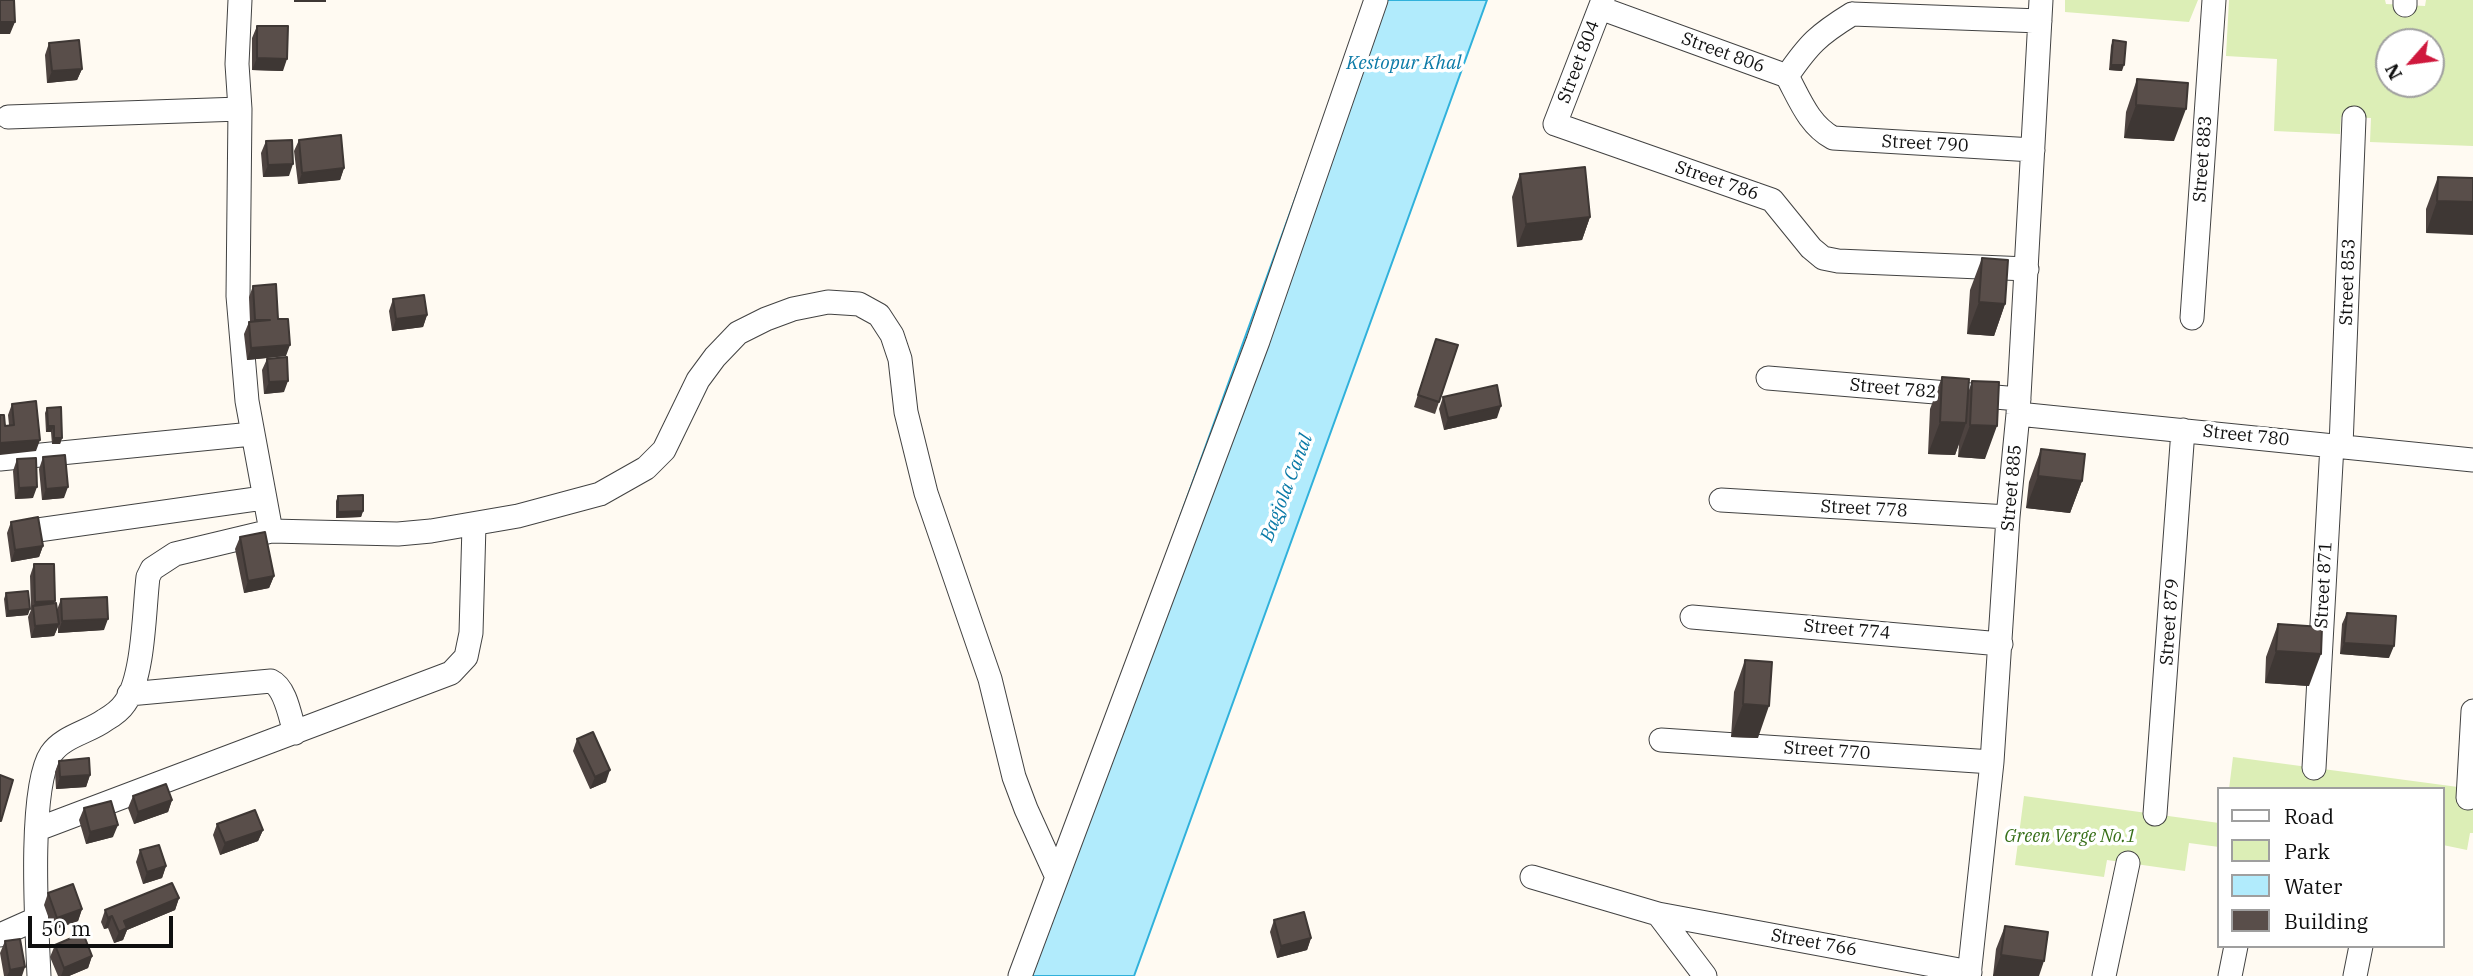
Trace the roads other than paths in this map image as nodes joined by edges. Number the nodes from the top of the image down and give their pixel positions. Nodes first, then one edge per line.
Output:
1 (240, 0) edge
2 (1376, 0) edge
3 (2214, 0) edge
4 (1601, 4) edge
5 (1850, 7) edge
6 (2041, 10) edge
7 (1787, 76) junction
8 (240, 109) junction
9 (8, 117) dead end
10 (2354, 118) dead end
11 (1555, 124) joint
12 (1820, 131) joint
13 (2033, 149) junction
14 (2027, 269) junction
15 (2192, 317) dead end
16 (1768, 378) dead end
17 (2019, 407) junction
18 (2183, 430) junction
19 (252, 434) junction
20 (2336, 445) junction
21 (0, 459) edge
22 (2473, 460) edge
23 (264, 498) junction
24 (1721, 500) dead end
25 (2008, 517) junction
26 (474, 525) junction
27 (38, 530) edge
28 (271, 531) junction
29 (1692, 617) dead end
30 (2001, 644) junction
31 (129, 694) junction
32 (2473, 711) edge
33 (295, 733) junction
34 (1661, 740) dead end
35 (1992, 762) junction
36 (2314, 768) dead end
37 (2468, 798) dead end
38 (2155, 814) dead end
39 (38, 829) junction
40 (2128, 863) dead end
41 (1056, 875) junction
42 (1532, 877) dead end
43 (1658, 915) junction
44 (36, 919) junction
45 (0, 935) edge
46 (2236, 948) edge
47 (2361, 948) edge
48 (1970, 974) edge
49 (40, 976) edge
50 (1020, 976) edge
51 (1705, 976) edge
52 (2104, 976) edge
53 (2230, 976) edge
54 (2355, 976) edge

1 - 8 street
2 - 41 street
3 - 15 street, Street 883
4 - 7 street, Street 806
4 - 11 street, Street 804
5 - 6 street
5 - 7 street
6 - 13 street, Street 885
7 - 12 street, Street 806
8 - 9 street
8 - 19 street
10 - 20 street, Street 853
11 - 14 street, Street 786
12 - 13 street, Street 790
13 - 14 street, Street 885
14 - 17 street, Street 885
16 - 17 street, Street 782
17 - 18 street, Street 780
17 - 25 street, Street 885
18 - 20 street, Street 780
18 - 38 street, Street 879
19 - 21 street
19 - 23 street
20 - 22 street, Street 780
20 - 36 street, Street 871
23 - 27 street
23 - 28 street
24 - 25 street, Street 778
25 - 30 street, Street 885
26 - 28 street
26 - 33 street
26 - 41 street
28 - 31 street
29 - 30 street, Street 774
30 - 35 street, Street 885
31 - 33 street
31 - 39 street
32 - 37 street
33 - 39 street
34 - 35 street, Street 770
35 - 48 street, Street 885
39 - 44 street
40 - 52 street
41 - 50 street
42 - 43 street, Street 766
43 - 48 street, Street 766
43 - 51 street
44 - 45 street
44 - 49 street
46 - 53 street
47 - 54 street

